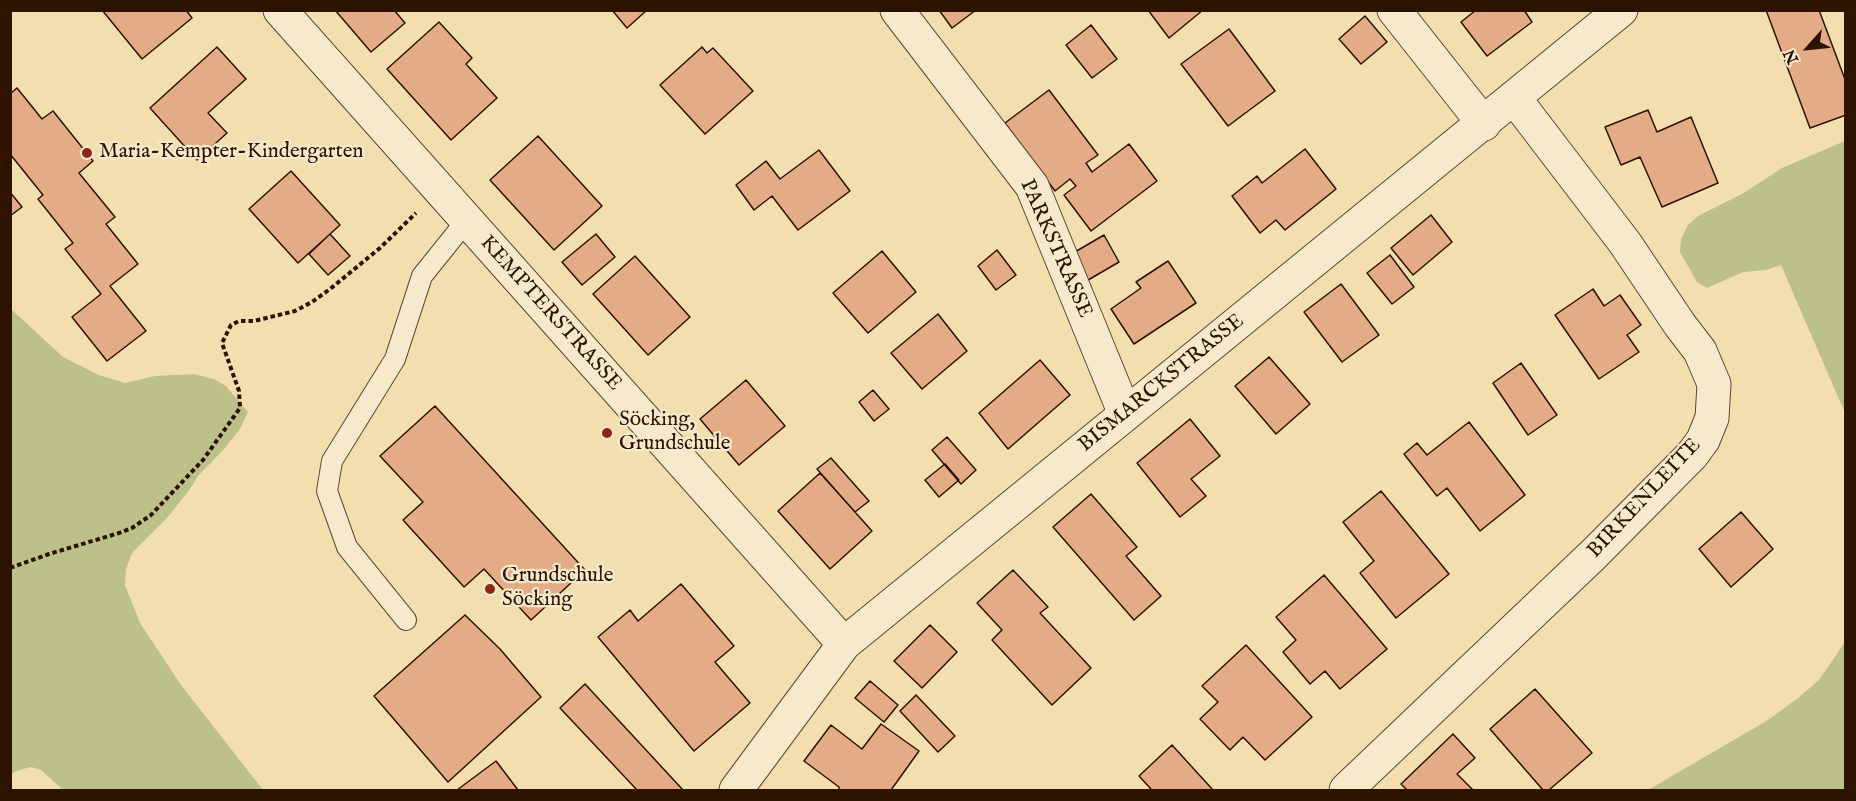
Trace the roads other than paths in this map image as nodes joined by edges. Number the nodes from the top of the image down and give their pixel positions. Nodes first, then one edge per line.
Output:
1 (280, 10) edge
2 (897, 10) edge
3 (1394, 10) edge
4 (1621, 10) edge
5 (1515, 99) junction
6 (1484, 124) junction
7 (466, 220) junction
8 (1125, 414) junction
9 (406, 620) dead end
10 (844, 644) junction
11 (736, 790) edge
12 (1346, 790) edge

1 - 7 street, KEMPTERSTRASSE
2 - 8 street, PARKSTRASSE
3 - 6 street
4 - 5 street, BISMARCKSTRASSE
5 - 6 street, BISMARCKSTRASSE
5 - 12 street, BIRKENLEITE
6 - 8 street, BISMARCKSTRASSE
7 - 9 lane
7 - 10 street, KEMPTERSTRASSE
8 - 10 street, BISMARCKSTRASSE
10 - 11 street, BISMARCKSTRASSE

